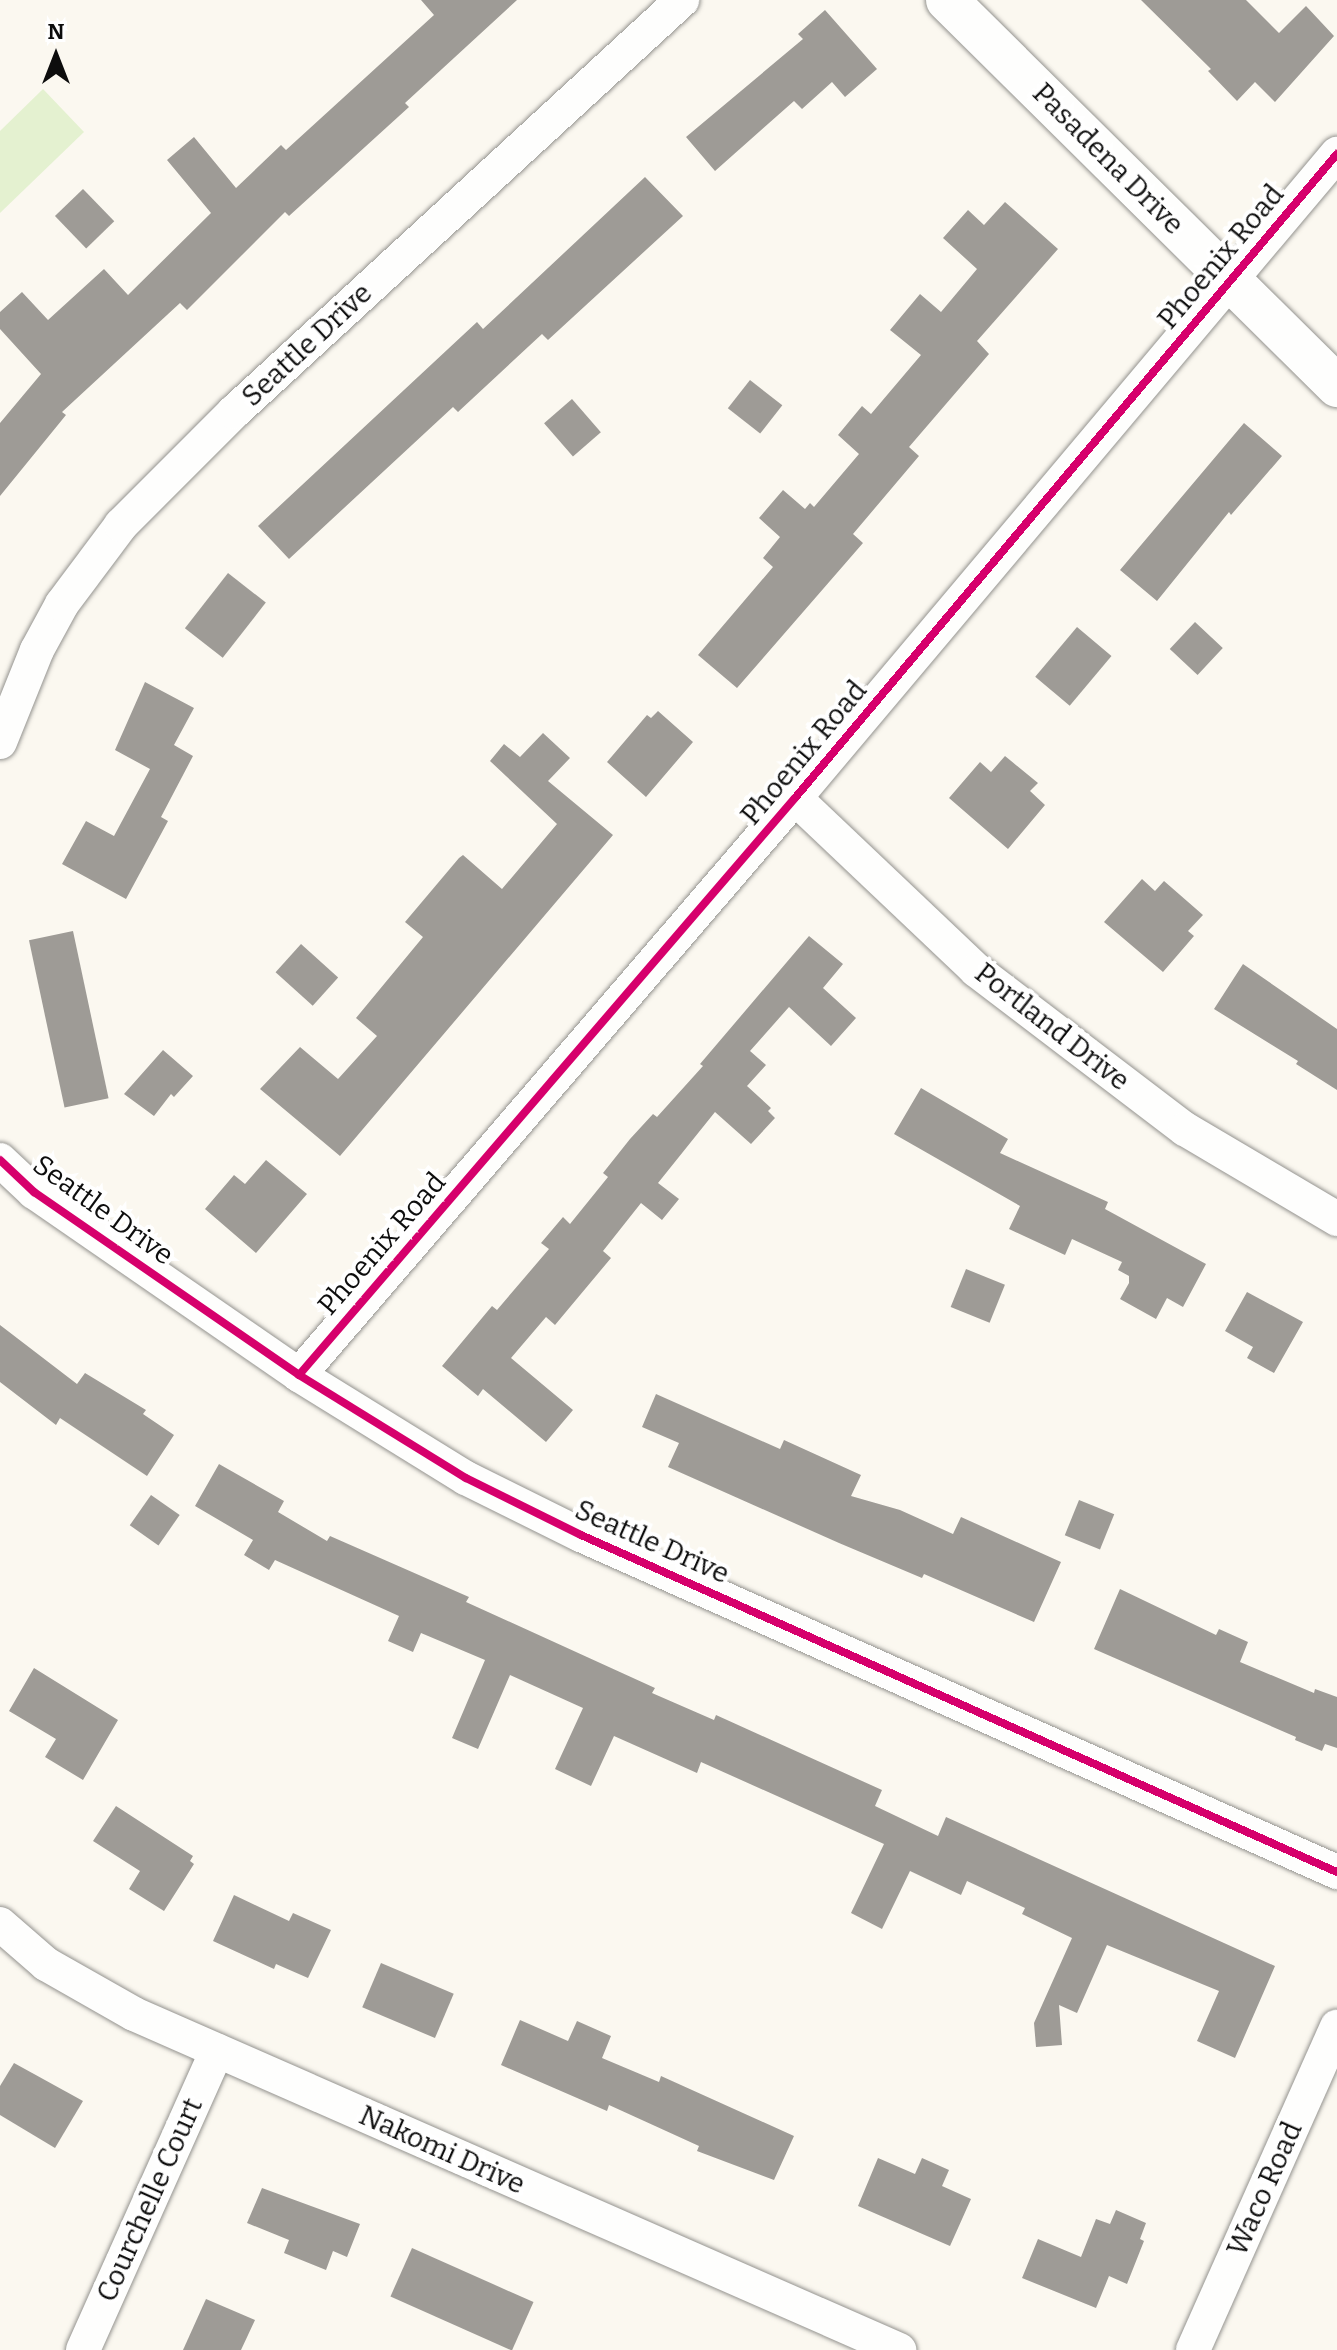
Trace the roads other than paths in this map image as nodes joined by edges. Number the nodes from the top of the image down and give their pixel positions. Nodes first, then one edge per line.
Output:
1 (682, 0) edge
2 (947, 0) edge
3 (1337, 154) edge
4 (1230, 280) junction
5 (1337, 386) edge
6 (0, 742) edge
7 (795, 798) junction
8 (0, 1160) edge
9 (1337, 1219) edge
10 (299, 1375) junction
11 (1337, 1872) edge
12 (0, 1924) edge
13 (1337, 2027) edge
14 (217, 2051) junction
15 (83, 2350) edge
16 (899, 2350) edge
17 (1193, 2350) edge

1 - 6 street, Seattle Drive
2 - 4 street, Pasadena Drive
3 - 4 street, Phoenix Road
4 - 5 street, Pasadena Drive
4 - 7 street, Phoenix Road
7 - 9 street, Portland Drive
7 - 10 street, Phoenix Road
8 - 10 street, Seattle Drive
10 - 11 street, Seattle Drive
12 - 14 street, Nakomi Drive
13 - 17 street, Waco Road
14 - 15 street, Courchelle Court
14 - 16 street, Nakomi Drive

